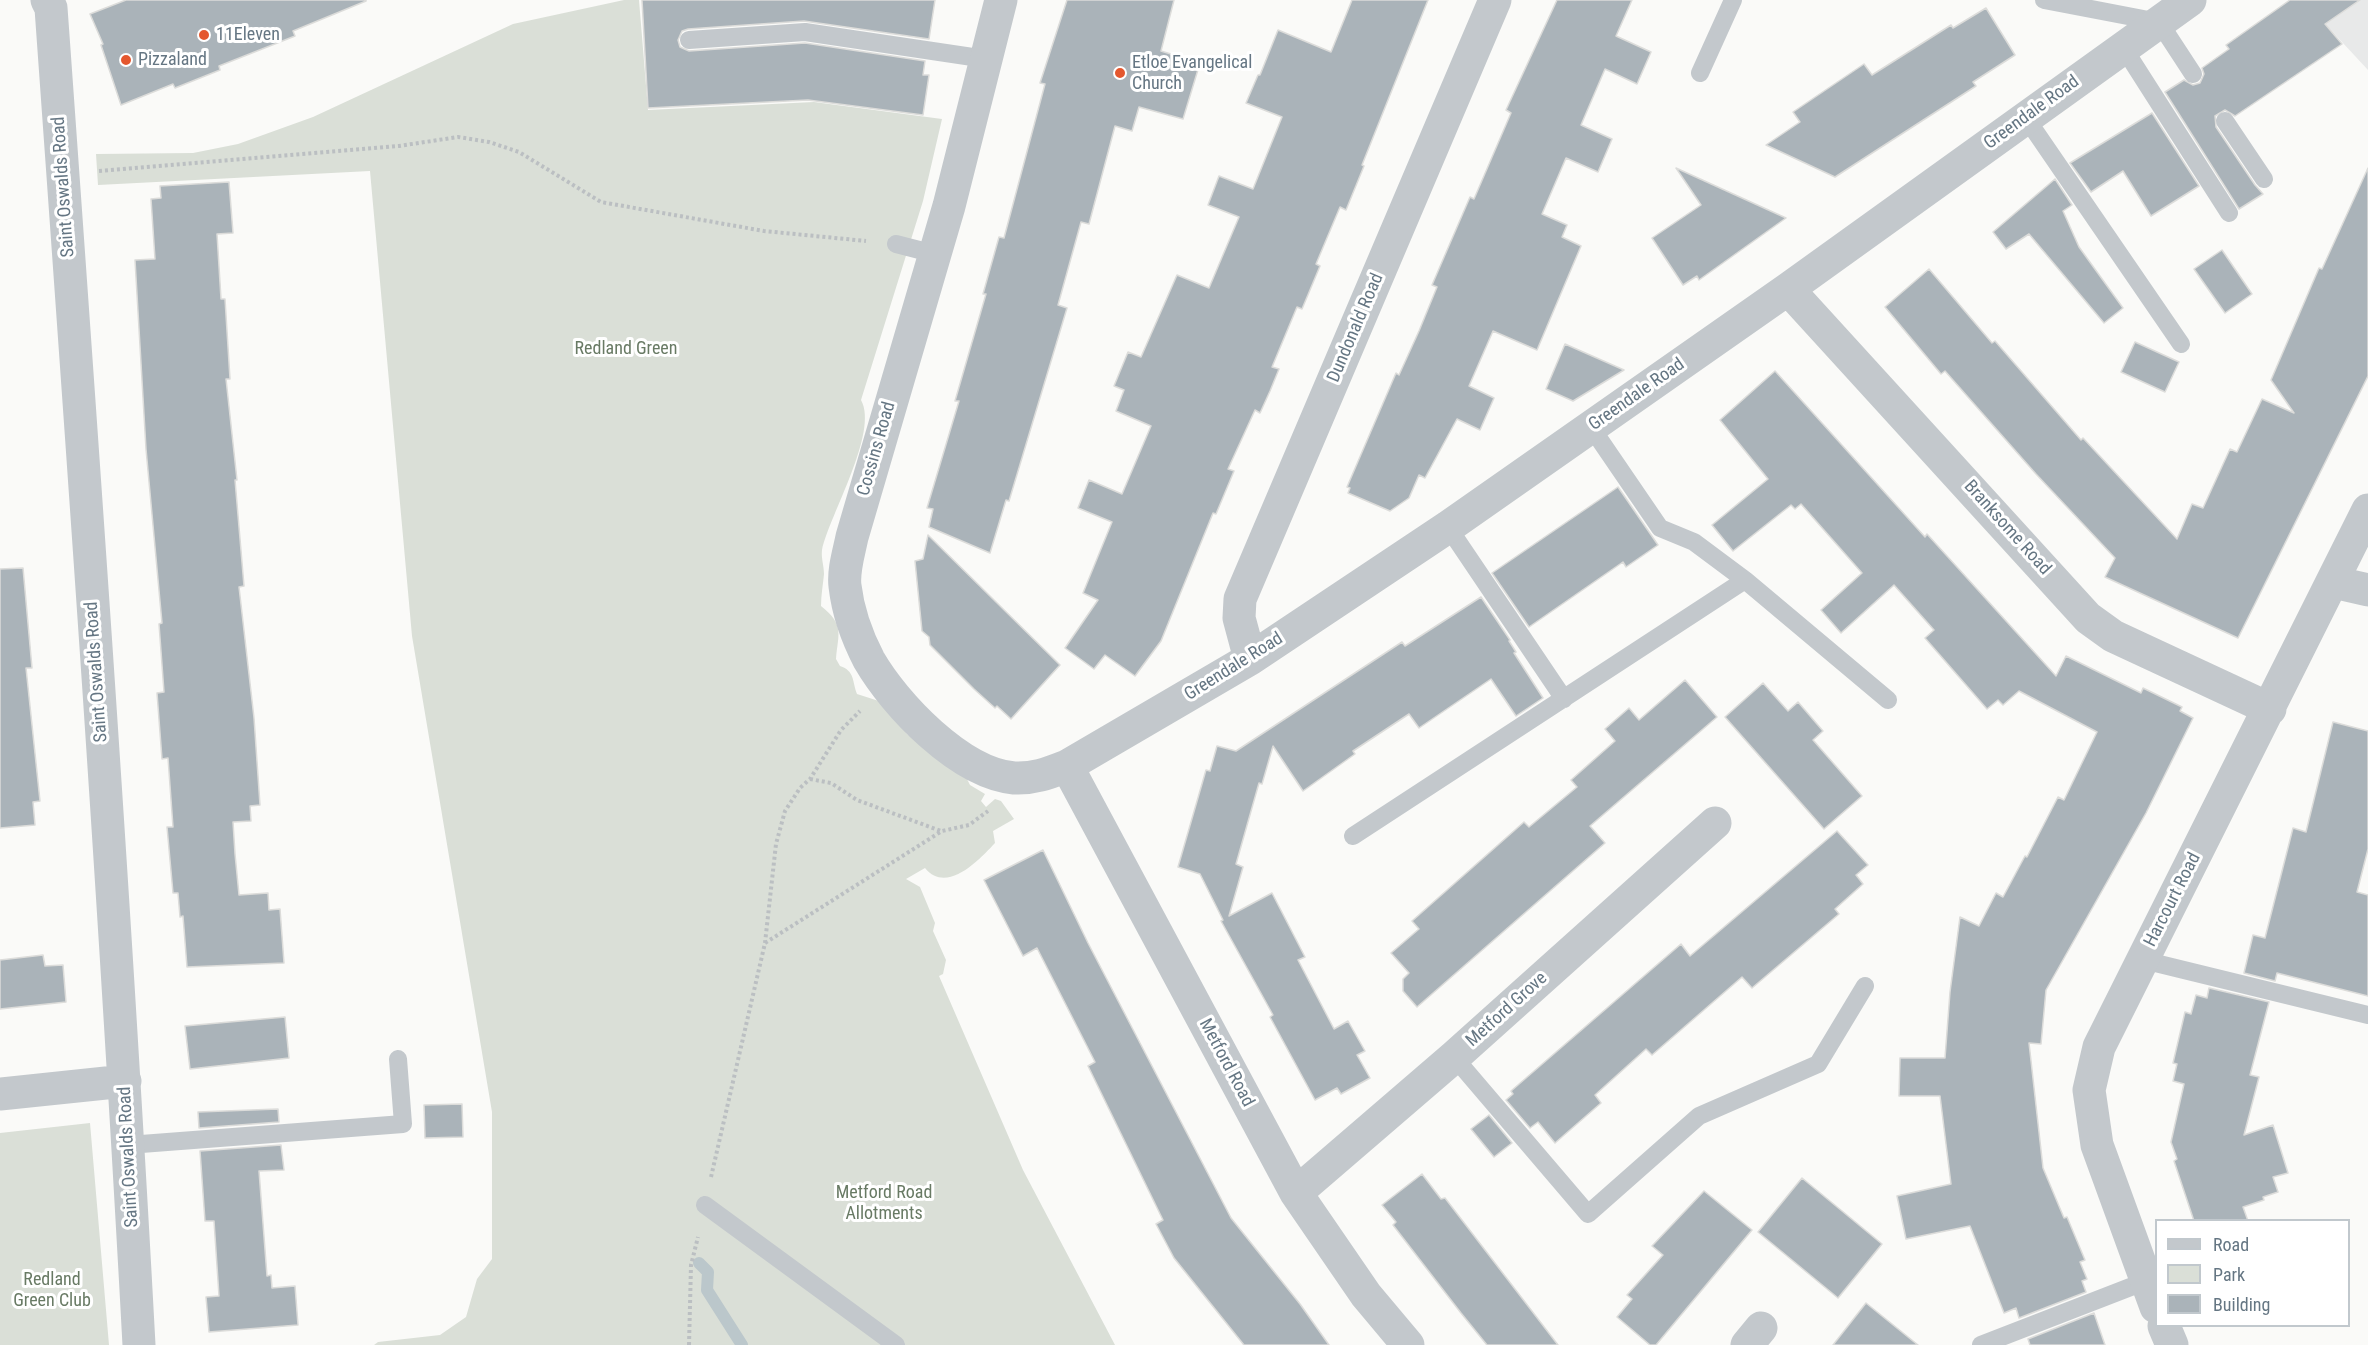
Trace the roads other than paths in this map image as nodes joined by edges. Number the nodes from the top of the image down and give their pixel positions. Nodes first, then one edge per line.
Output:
1 (47, 0) edge
2 (1001, 0) edge
3 (1495, 0) edge
4 (1732, 0) edge
5 (2044, 0) edge
6 (2190, 0) edge
7 (2159, 22) junction
8 (689, 40) dead end
9 (2123, 46) junction
10 (986, 59) junction
11 (1700, 73) dead end
12 (2193, 74) dead end
13 (2026, 118) junction
14 (2225, 121) dead end
15 (2264, 179) dead end
16 (2229, 213) dead end
17 (896, 244) road end
18 (935, 254) junction
19 (1788, 289) junction
20 (2181, 344) dead end
21 (1591, 427) junction
22 (2368, 510) edge
23 (1448, 527) junction
24 (1745, 580) junction
25 (2333, 582) junction
26 (2368, 590) edge
27 (1250, 659) junction
28 (1564, 699) junction
29 (1888, 700) dead end
30 (2270, 709) junction
31 (1067, 766) junction
32 (1715, 823) dead end
33 (1353, 836) dead end
34 (2143, 960) junction
35 (1865, 986) dead end
36 (2368, 1015) edge
37 (1454, 1057) junction
38 (398, 1059) dead end
39 (125, 1081) junction
40 (0, 1094) edge
41 (128, 1145) junction
42 (1296, 1193) junction
43 (705, 1205) road end
44 (2151, 1294) edge
45 (2164, 1327) edge
46 (140, 1345) edge
47 (896, 1345) edge
48 (1408, 1345) edge
49 (1982, 1345) edge
50 (2172, 1345) edge

1 - 39 street, Saint Oswalds Road
2 - 10 street, Cossins Road
3 - 27 street, Dundonald Road
4 - 11 lane
5 - 7 lane
6 - 7 street, Greendale Road
7 - 9 street, Greendale Road
7 - 12 lane
8 - 10 lane
9 - 13 street, Greendale Road
9 - 16 lane
10 - 18 street, Cossins Road
13 - 19 street, Greendale Road
13 - 20 lane
14 - 15 lane
17 - 18 lane
18 - 31 street, Cossins Road
19 - 21 street, Greendale Road
19 - 30 street, Branksome Road
21 - 23 street, Greendale Road
21 - 24 lane
22 - 25 street, Harcourt Road
23 - 27 street, Greendale Road
23 - 28 lane
24 - 28 lane
24 - 29 lane
25 - 26 street
25 - 30 street, Harcourt Road
27 - 31 street, Greendale Road
28 - 33 lane
30 - 34 street, Harcourt Road
31 - 42 street, Metford Road
32 - 37 street, Metford Grove
34 - 36 lane
34 - 44 street, Harcourt Road
35 - 37 lane
37 - 42 street, Metford Grove
38 - 41 lane
39 - 40 street
39 - 41 street, Saint Oswalds Road
41 - 46 street, Saint Oswalds Road
42 - 48 street, Metford Road
43 - 47 lane
44 - 49 lane
45 - 50 street

